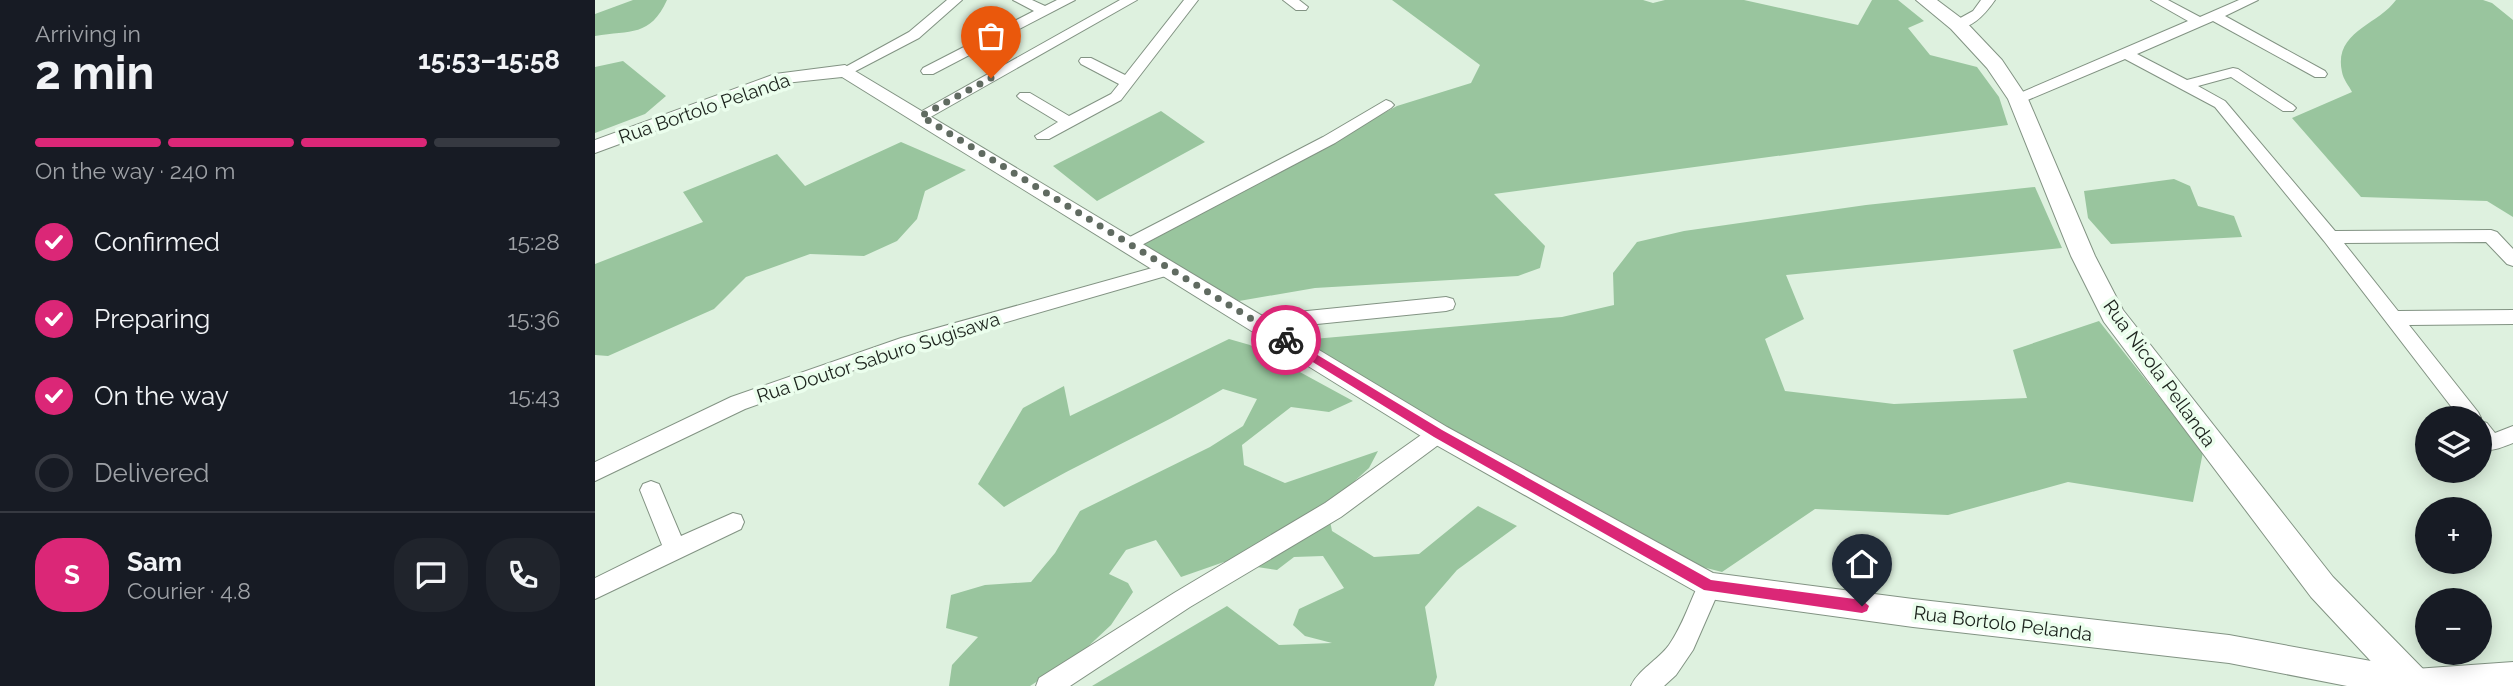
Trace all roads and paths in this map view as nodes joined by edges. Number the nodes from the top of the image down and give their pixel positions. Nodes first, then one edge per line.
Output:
1 (955, 0) edge
2 (1020, 0) edge
3 (1068, 0) edge
4 (1130, 0) edge
5 (1191, 0) edge
6 (1925, 0) edge
7 (1988, 0) edge
8 (2158, 0) edge
9 (2173, 0) edge
10 (2251, 0) edge
11 (1046, 12) junction
12 (1972, 13) edge
13 (2207, 19) junction
14 (2132, 52) junction
15 (1087, 61) dead end
16 (845, 71) junction
17 (928, 71) dead end
18 (2320, 74) dead end
19 (1127, 82) junction
20 (2190, 86) junction
21 (1025, 96) dead end
22 (2018, 99) junction
23 (1386, 104) dead end
24 (2288, 108) dead end
25 (921, 116) junction
26 (1069, 122) junction
27 (1043, 136) dead end
28 (595, 147) edge
29 (2330, 237) junction
30 (1130, 244) junction
31 (2513, 260) edge
32 (1170, 269) junction
33 (1446, 304) dead end
34 (2513, 317) edge
35 (2393, 318) junction
36 (1258, 323) junction
37 (2463, 406) edge
38 (1438, 433) junction
39 (2513, 434) edge
40 (2492, 443) edge
41 (595, 472) edge
42 (651, 490) dead end
43 (733, 522) dead end
44 (675, 549) junction
45 (1709, 586) junction
46 (595, 589) edge
47 (2513, 677) edge
48 (2416, 685) edge
49 (1048, 686) edge
50 (1643, 686) edge

1 - 16 street
2 - 11 street
3 - 11 street
4 - 25 street
5 - 19 street
6 - 12 main road, Rua Nicola Pellanda
7 - 12 street
8 - 13 street
9 - 13 street
10 - 13 street
11 - 17 street
12 - 22 main road, Rua Nicola Pellanda
13 - 14 street
13 - 18 street
14 - 20 street
14 - 22 street
15 - 19 street
16 - 25 street, Rua Bortolo Pelanda
16 - 28 street, Rua Bortolo Pelanda
19 - 26 street
20 - 24 street
20 - 29 street
21 - 26 street
22 - 48 main road, Rua Nicola Pellanda
23 - 30 street
25 - 30 street, Rua Bortolo Pelanda
26 - 27 street
29 - 31 street
29 - 35 street
30 - 32 street, Rua Bortolo Pelanda
32 - 36 street, Rua Bortolo Pelanda
32 - 41 street, Rua Doutor Saburo Sugisawa
33 - 36 street
34 - 35 street
35 - 37 street
36 - 38 street, Rua Bortolo Pelanda
38 - 45 street, Rua Bortolo Pelanda
38 - 49 street
39 - 40 street
42 - 44 street
43 - 44 street
44 - 46 street
45 - 48 street, Rua Bortolo Pelanda
45 - 50 street
47 - 48 street, Rua Bortolo Pelanda

